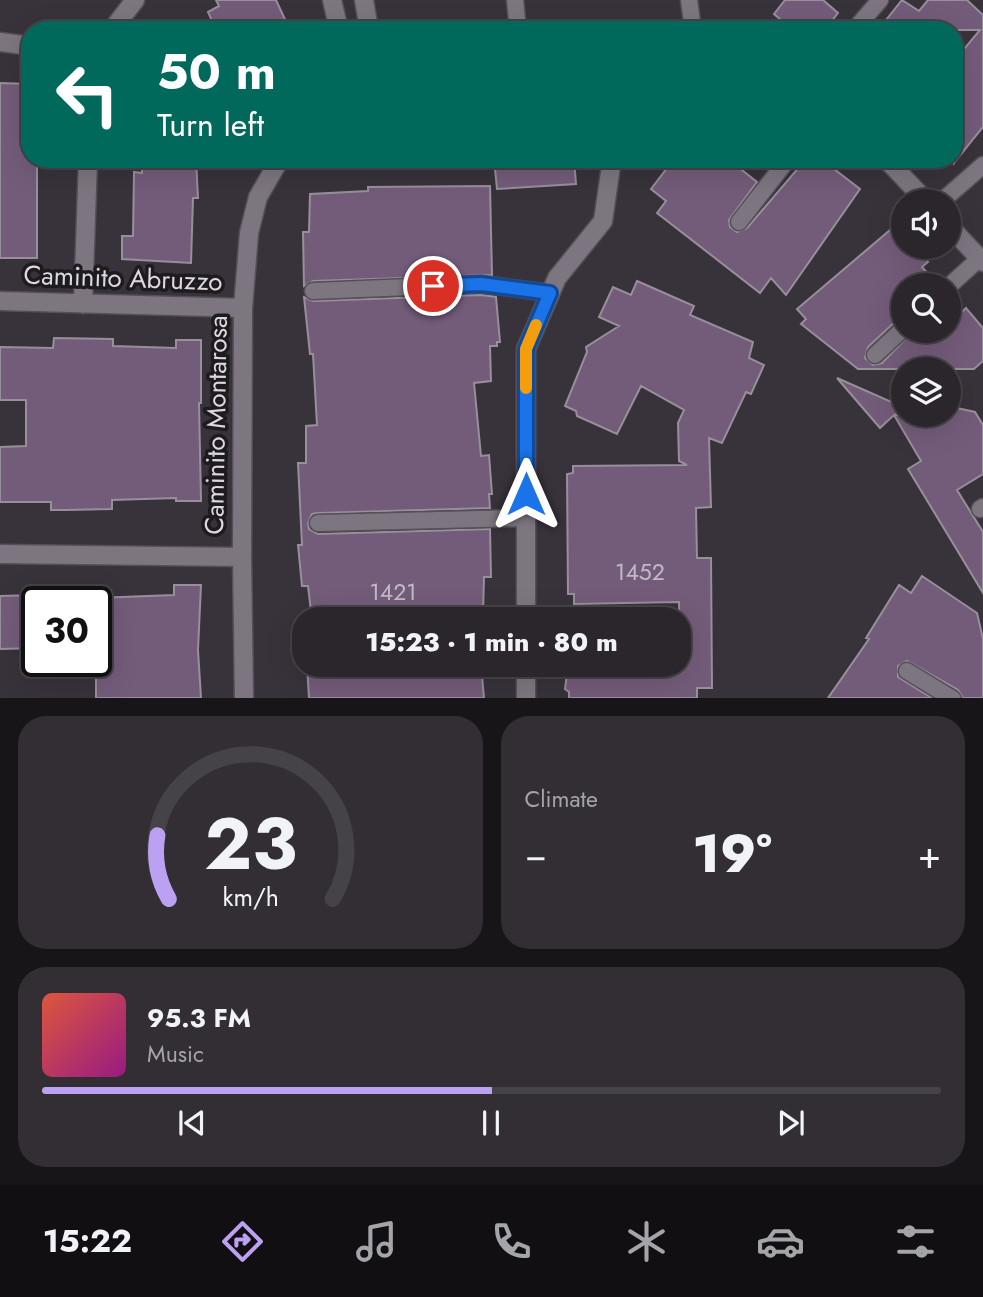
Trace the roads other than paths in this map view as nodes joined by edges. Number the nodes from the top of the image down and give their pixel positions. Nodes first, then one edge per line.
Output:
1 (135, 0) edge
2 (332, 0) edge
3 (364, 0) edge
4 (515, 0) edge
5 (690, 0) edge
6 (880, 0) edge
7 (119, 21) edge
8 (337, 21) edge
9 (368, 21) edge
10 (517, 21) edge
11 (692, 21) edge
12 (862, 21) edge
13 (0, 42) edge
14 (21, 45) edge
15 (983, 165) edge
16 (88, 168) edge
17 (275, 168) edge
18 (611, 168) edge
19 (781, 168) edge
20 (895, 168) edge
21 (915, 189) edge
22 (956, 189) edge
23 (739, 222) dead end
24 (961, 239) edge
25 (981, 260) edge
26 (961, 276) edge
27 (313, 290) dead end
28 (550, 293) junction
29 (0, 301) edge
30 (83, 304) junction
31 (243, 308) junction
32 (891, 340) edge
33 (875, 355) dead end
34 (526, 519) junction
35 (318, 523) dead end
36 (0, 554) edge
37 (242, 557) junction
38 (526, 607) edge
39 (907, 671) dead end
40 (526, 677) edge
41 (244, 698) edge
42 (526, 698) edge
43 (953, 698) edge

1 - 7 street
2 - 8 street
3 - 9 street
4 - 10 lane
5 - 11 lane
6 - 12 lane
13 - 14 street
15 - 22 lane
16 - 30 street
17 - 31 street, Caminito Montarosa
18 - 28 street
19 - 23 lane
20 - 21 street
24 - 25 street
25 - 26 lane
27 - 28 lane
28 - 34 street
29 - 30 street, Caminito Abruzzo
30 - 31 street, Caminito Abruzzo
31 - 37 street, Caminito Montarosa
32 - 33 lane
34 - 35 lane
34 - 38 street
36 - 37 street
37 - 41 street, Caminito Montarosa
39 - 43 lane
40 - 42 street

